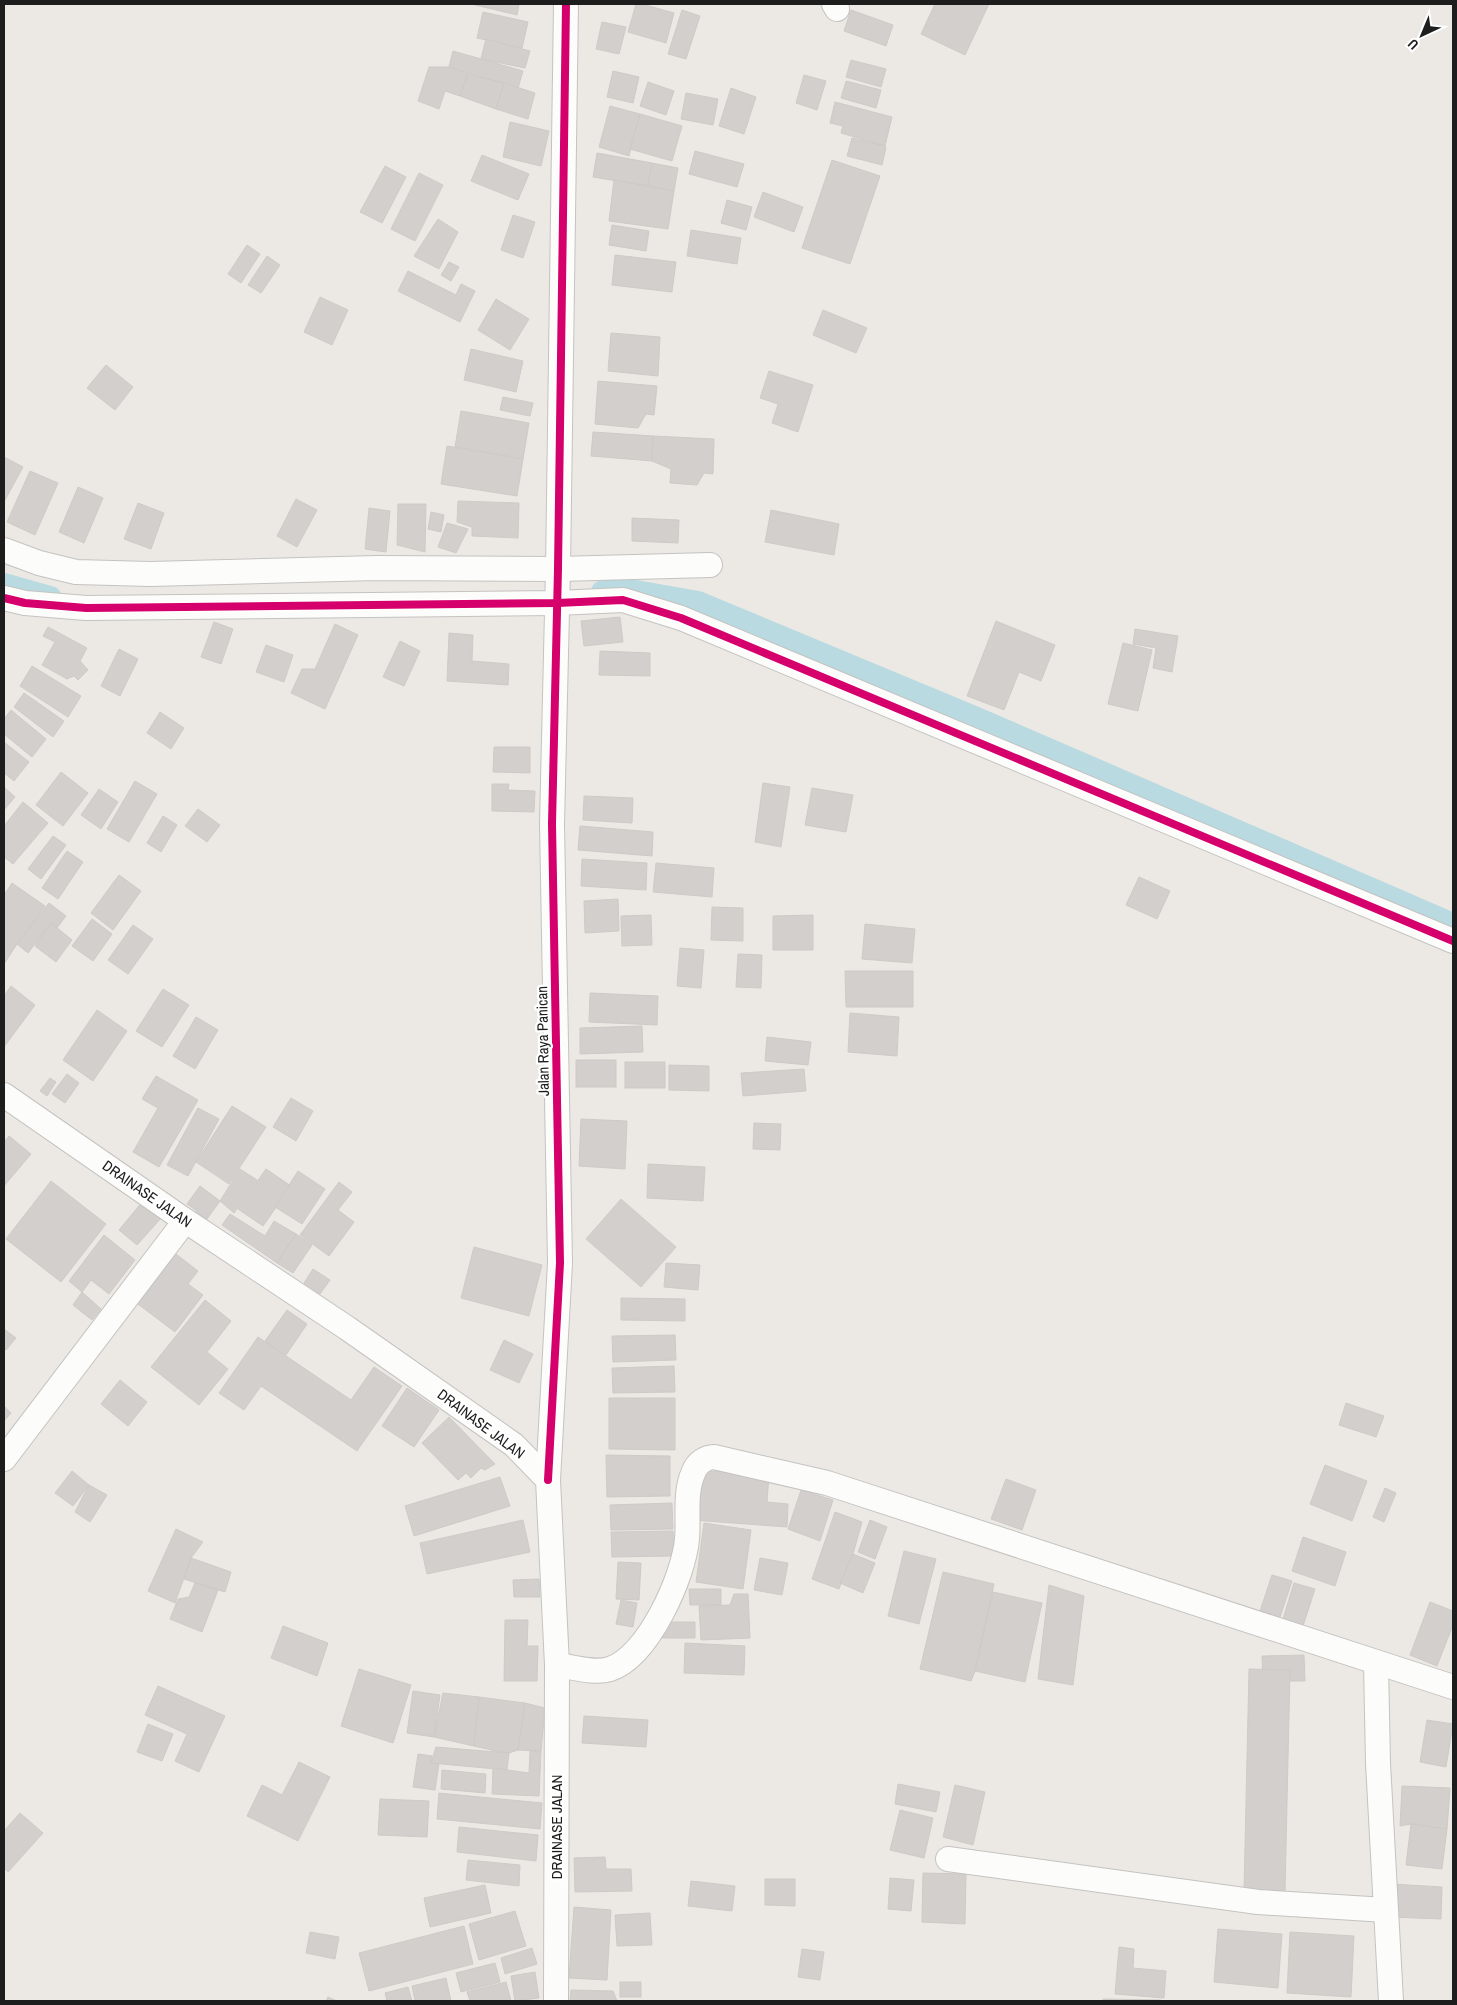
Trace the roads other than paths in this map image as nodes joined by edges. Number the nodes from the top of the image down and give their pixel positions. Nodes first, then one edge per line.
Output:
1 (566, 4) edge
2 (4, 550) edge
3 (710, 565) dead end
4 (558, 569) junction
5 (4, 598) edge
6 (557, 602) junction
7 (1453, 941) edge
8 (4, 1095) edge
9 (185, 1221) junction
10 (4, 1460) edge
11 (548, 1480) junction
12 (1376, 1663) junction
13 (557, 1665) junction
14 (1453, 1687) edge
15 (948, 1859) dead end
16 (1386, 1910) junction
17 (556, 2001) edge
18 (1391, 2001) edge

1 - 4 street, Jalan Raya Panican
2 - 4 street
3 - 4 street
4 - 6 street, Jalan Raya Panican
5 - 6 street
6 - 7 street
6 - 11 street, Jalan Raya Panican
8 - 9 street, DRAINASE JALAN
9 - 10 street
9 - 11 street, DRAINASE JALAN
11 - 13 street, DRAINASE JALAN
12 - 13 street
12 - 14 street
12 - 16 street
13 - 17 street, DRAINASE JALAN
15 - 16 street
16 - 18 street

